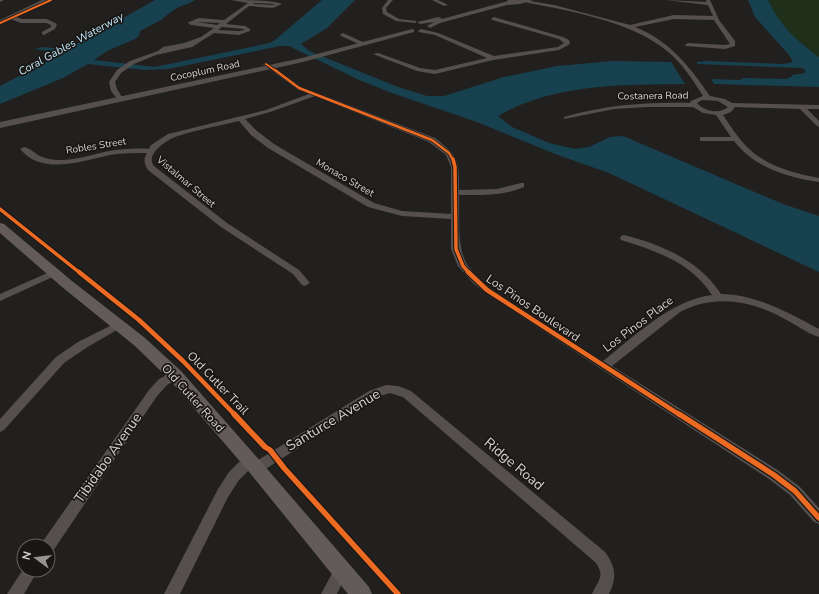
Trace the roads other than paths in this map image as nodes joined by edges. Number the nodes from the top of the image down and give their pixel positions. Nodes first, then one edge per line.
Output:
1 (47, 0) edge
2 (233, 0) edge
3 (391, 0) edge
4 (434, 0) edge
5 (506, 0) edge
6 (510, 0) edge
7 (529, 0) edge
8 (668, 0) edge
9 (253, 2) edge
10 (517, 2) junction
11 (708, 2) edge
12 (446, 4) dead end
13 (10, 17) junction
14 (715, 18) junction
15 (494, 19) dead end
16 (398, 20) junction
17 (0, 22) edge
18 (226, 22) junction
19 (417, 22) junction
20 (219, 26) junction
21 (404, 26) junction
22 (430, 27) junction
23 (629, 27) junction
24 (213, 31) junction
25 (412, 31) junction
26 (420, 31) junction
27 (44, 33) dead end
28 (436, 34) junction
29 (343, 35) dead end
30 (360, 42) junction
31 (688, 45) dead end
32 (376, 54) dead end
33 (493, 58) junction
34 (268, 66) junction
35 (315, 94) junction
36 (118, 97) junction
37 (708, 98) junction
38 (694, 105) junction
39 (731, 105) junction
40 (801, 106) junction
41 (819, 107) edge
42 (718, 113) junction
43 (240, 118) junction
44 (566, 118) dead end
45 (0, 120) edge
46 (0, 125) edge
47 (819, 125) edge
48 (703, 139) dead end
49 (738, 139) junction
50 (24, 149) dead end
51 (151, 150) junction
52 (819, 180) edge
53 (521, 185) dead end
54 (455, 192) junction
55 (455, 217) junction
56 (1, 230) edge
57 (624, 238) dead end
58 (54, 273) junction
59 (305, 283) dead end
60 (718, 297) junction
61 (0, 298) edge
62 (118, 325) junction
63 (819, 333) edge
64 (604, 366) junction
65 (175, 375) junction
66 (391, 388) joint
67 (0, 427) edge
68 (252, 464) junction
69 (819, 518) edge
70 (53, 538) edge
71 (341, 571) junction
72 (25, 578) edge
73 (14, 594) edge
74 (172, 594) edge
75 (329, 594) edge
76 (361, 594) edge
77 (600, 594) edge

1 - 13 street
2 - 9 street
3 - 16 street
4 - 12 street
5 - 19 street, Cocoplum Road
6 - 10 street
7 - 10 street, Cocoplum Road
7 - 23 street
8 - 11 street
9 - 18 street
10 - 22 street, Cocoplum Road
11 - 14 street
13 - 17 street
13 - 27 street
14 - 23 street
14 - 31 street
15 - 33 street
16 - 19 street
16 - 21 street
18 - 20 street
18 - 20 street
19 - 21 street, Cocoplum Road
19 - 22 street
20 - 24 street
20 - 24 street
21 - 25 street, Cocoplum Road
21 - 30 street, Cocoplum Road
22 - 26 street, Cocoplum Road
22 - 28 street
23 - 37 street
24 - 36 street
25 - 26 street, Cocoplum Road
25 - 30 street, Cocoplum Road
26 - 28 street
28 - 33 street
29 - 30 street
30 - 34 street, Cocoplum Road
32 - 33 street
34 - 35 street, Los Pinos Boulevard
34 - 36 street, Cocoplum Road
35 - 43 street, Vistalmar Street
35 - 54 street, Los Pinos Boulevard
36 - 45 street, Cocoplum Road
36 - 46 street, Cocoplum Road
37 - 38 street
37 - 39 street
38 - 42 street
38 - 44 street, Costanera Road
39 - 40 street
39 - 42 street
40 - 41 street
40 - 47 street
42 - 49 street
43 - 51 street, Vistalmar Street
43 - 55 street, Monaco Street
48 - 49 street
49 - 52 street
50 - 51 street, Robles Street
51 - 59 street, Vistalmar Street
53 - 54 street
54 - 55 street, Los Pinos Boulevard
55 - 64 street, Los Pinos Boulevard
56 - 58 main road, Old Cutler Road
57 - 60 street
58 - 61 street
58 - 62 main road, Old Cutler Road
60 - 63 street, Los Pinos Place
60 - 64 street, Los Pinos Place
62 - 65 main road, Old Cutler Road
62 - 67 street
64 - 69 street, Los Pinos Boulevard
65 - 68 main road, Old Cutler Road
65 - 70 street, Tibidabo Avenue
66 - 68 street, Santurce Avenue
66 - 77 street, Ridge Road
68 - 71 main road, Old Cutler Road
68 - 74 street, Santurce Avenue
71 - 75 street
71 - 76 main road, Old Cutler Road
72 - 73 street

